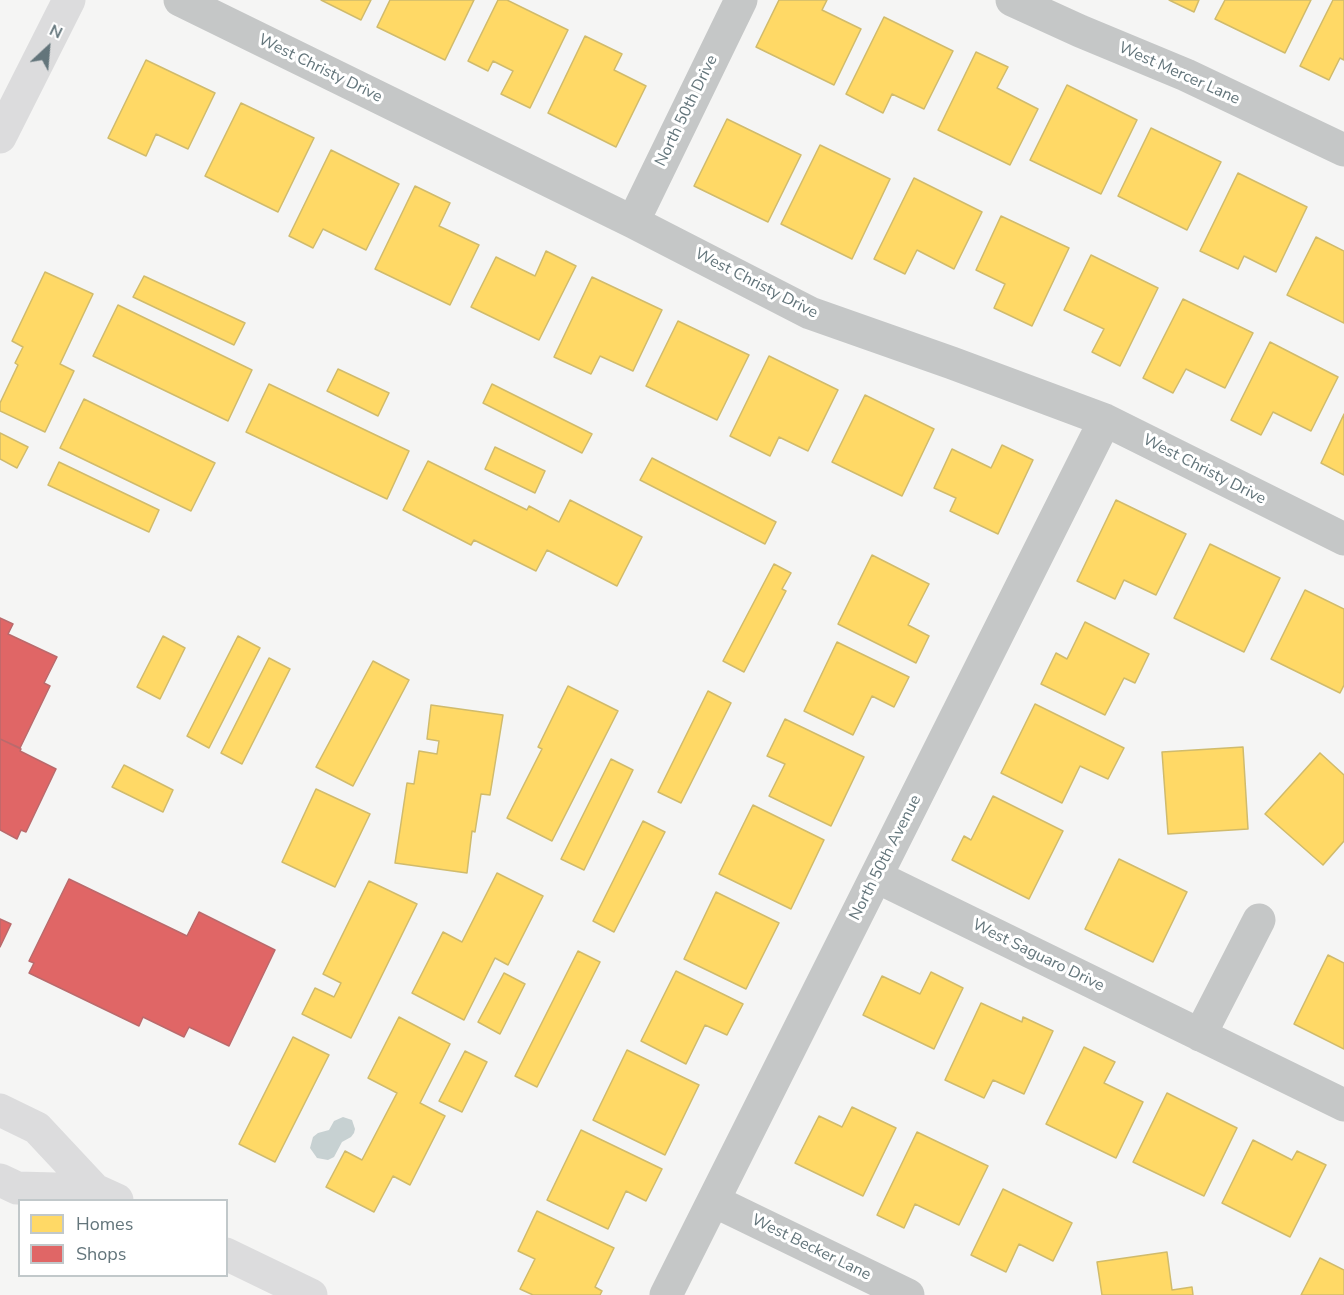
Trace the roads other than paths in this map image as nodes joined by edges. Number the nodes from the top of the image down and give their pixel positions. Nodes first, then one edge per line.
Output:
1 (69, 0) edge
2 (180, 0) edge
3 (741, 0) edge
4 (1012, 0) edge
5 (0, 137) edge
6 (1344, 150) edge
7 (633, 222) junction
8 (1105, 420) junction
9 (1344, 539) edge
10 (877, 878) junction
11 (1259, 920) dead end
12 (1200, 1035) junction
13 (1344, 1105) edge
14 (0, 1110) edge
15 (0, 1180) edge
16 (106, 1195) edge
17 (714, 1201) junction
18 (228, 1255) edge
19 (311, 1295) edge
20 (666, 1295) edge
21 (908, 1295) edge

1 - 5 main road
2 - 7 street, West Christy Drive
3 - 7 street, North 50th Drive
4 - 6 street, West Mercer Lane
7 - 8 street, West Christy Drive
8 - 9 street, West Christy Drive
8 - 10 street, North 50th Avenue
10 - 12 street, West Saguaro Drive
10 - 17 street, North 50th Avenue
11 - 12 street
12 - 13 street, West Saguaro Drive
14 - 16 main road
15 - 16 main road
17 - 20 street, North 50th Avenue
17 - 21 street, West Becker Lane
18 - 19 main road

